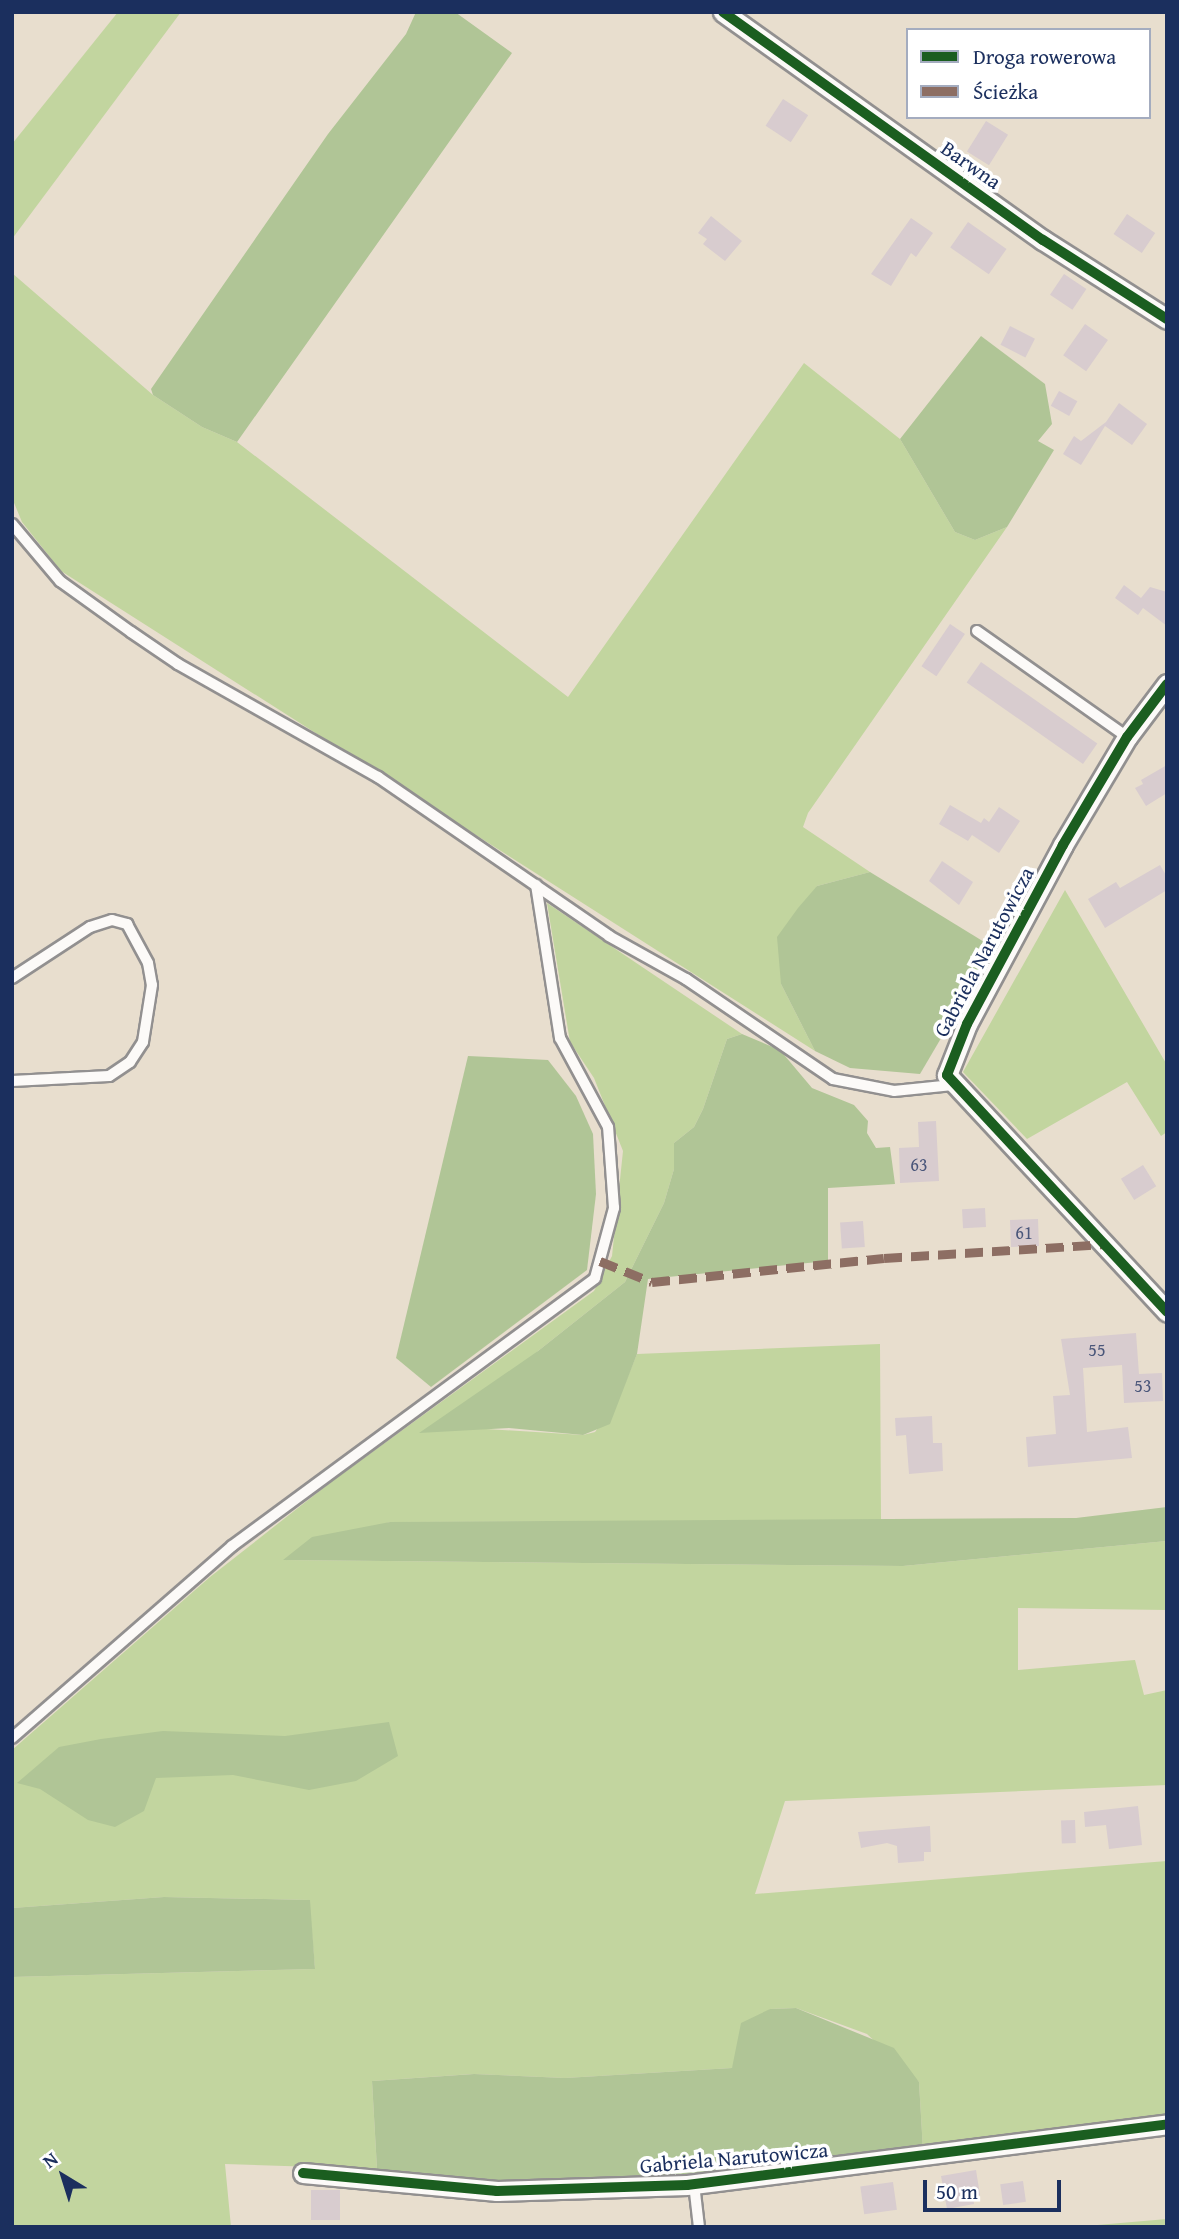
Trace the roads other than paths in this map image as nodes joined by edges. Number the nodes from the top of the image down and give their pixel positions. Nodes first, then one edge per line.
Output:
1 (723, 12) edge
2 (1167, 319) edge
3 (12, 524) edge
4 (978, 631) dead end
5 (1167, 684) edge
6 (1127, 737) junction
7 (536, 885) junction
8 (12, 978) edge
9 (12, 1081) edge
10 (953, 1085) junction
11 (1167, 1312) edge
12 (12, 1738) edge
13 (1167, 2124) edge
14 (303, 2173) dead end
15 (694, 2184) junction
16 (699, 2227) edge

1 - 2 street, Barwna
3 - 7 lane
4 - 6 lane
5 - 6 street, Gabriela Narutowicza
6 - 10 street, Gabriela Narutowicza
7 - 10 lane
7 - 12 lane
8 - 9 lane
10 - 11 street
13 - 15 street, Gabriela Narutowicza
14 - 15 street, Gabriela Narutowicza
15 - 16 lane

